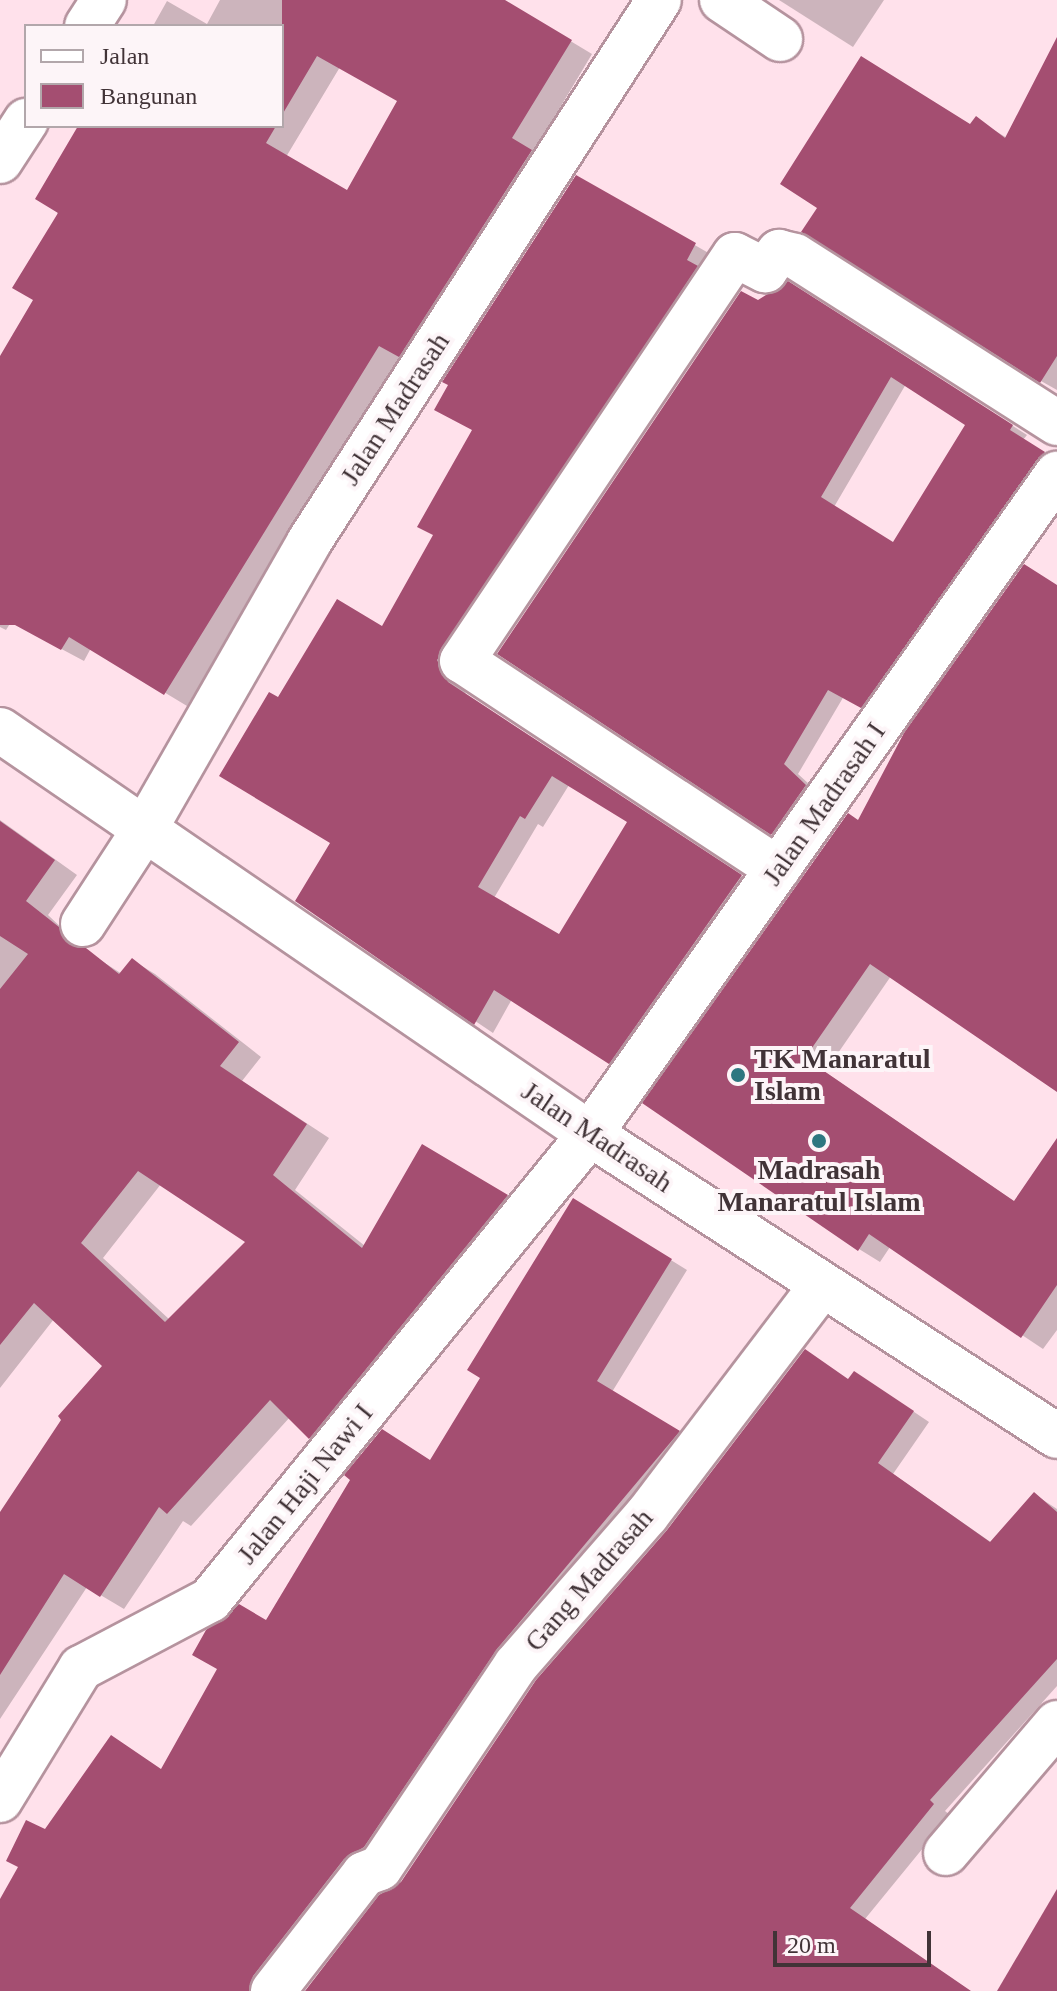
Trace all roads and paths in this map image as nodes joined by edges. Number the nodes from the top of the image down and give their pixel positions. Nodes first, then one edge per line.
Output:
1 (104, 0) edge
2 (659, 0) edge
3 (722, 0) edge
4 (88, 24) edge
5 (780, 39) dead end
6 (24, 124) edge
7 (0, 161) edge
8 (1057, 423) edge
9 (1056, 479) edge
10 (0, 730) edge
11 (146, 827) junction
12 (778, 869) junction
13 (83, 924) dead end
14 (590, 1134) junction
15 (821, 1287) junction
16 (1057, 1436) edge
17 (1057, 1723) edge
18 (0, 1800) edge
19 (946, 1853) dead end
20 (273, 1991) edge

1 - 4 street
2 - 11 street, Jalan Madrasah
3 - 5 street
6 - 7 street
8 - 12 street
9 - 12 street, Jalan Madrasah I
10 - 11 street, Jalan Madrasah
11 - 13 street
11 - 14 street, Jalan Madrasah
12 - 14 street, Jalan Madrasah I
14 - 15 street, Jalan Madrasah
14 - 18 street, Jalan Haji Nawi I
15 - 16 street, Jalan Madrasah
15 - 20 street, Gang Madrasah
17 - 19 street

